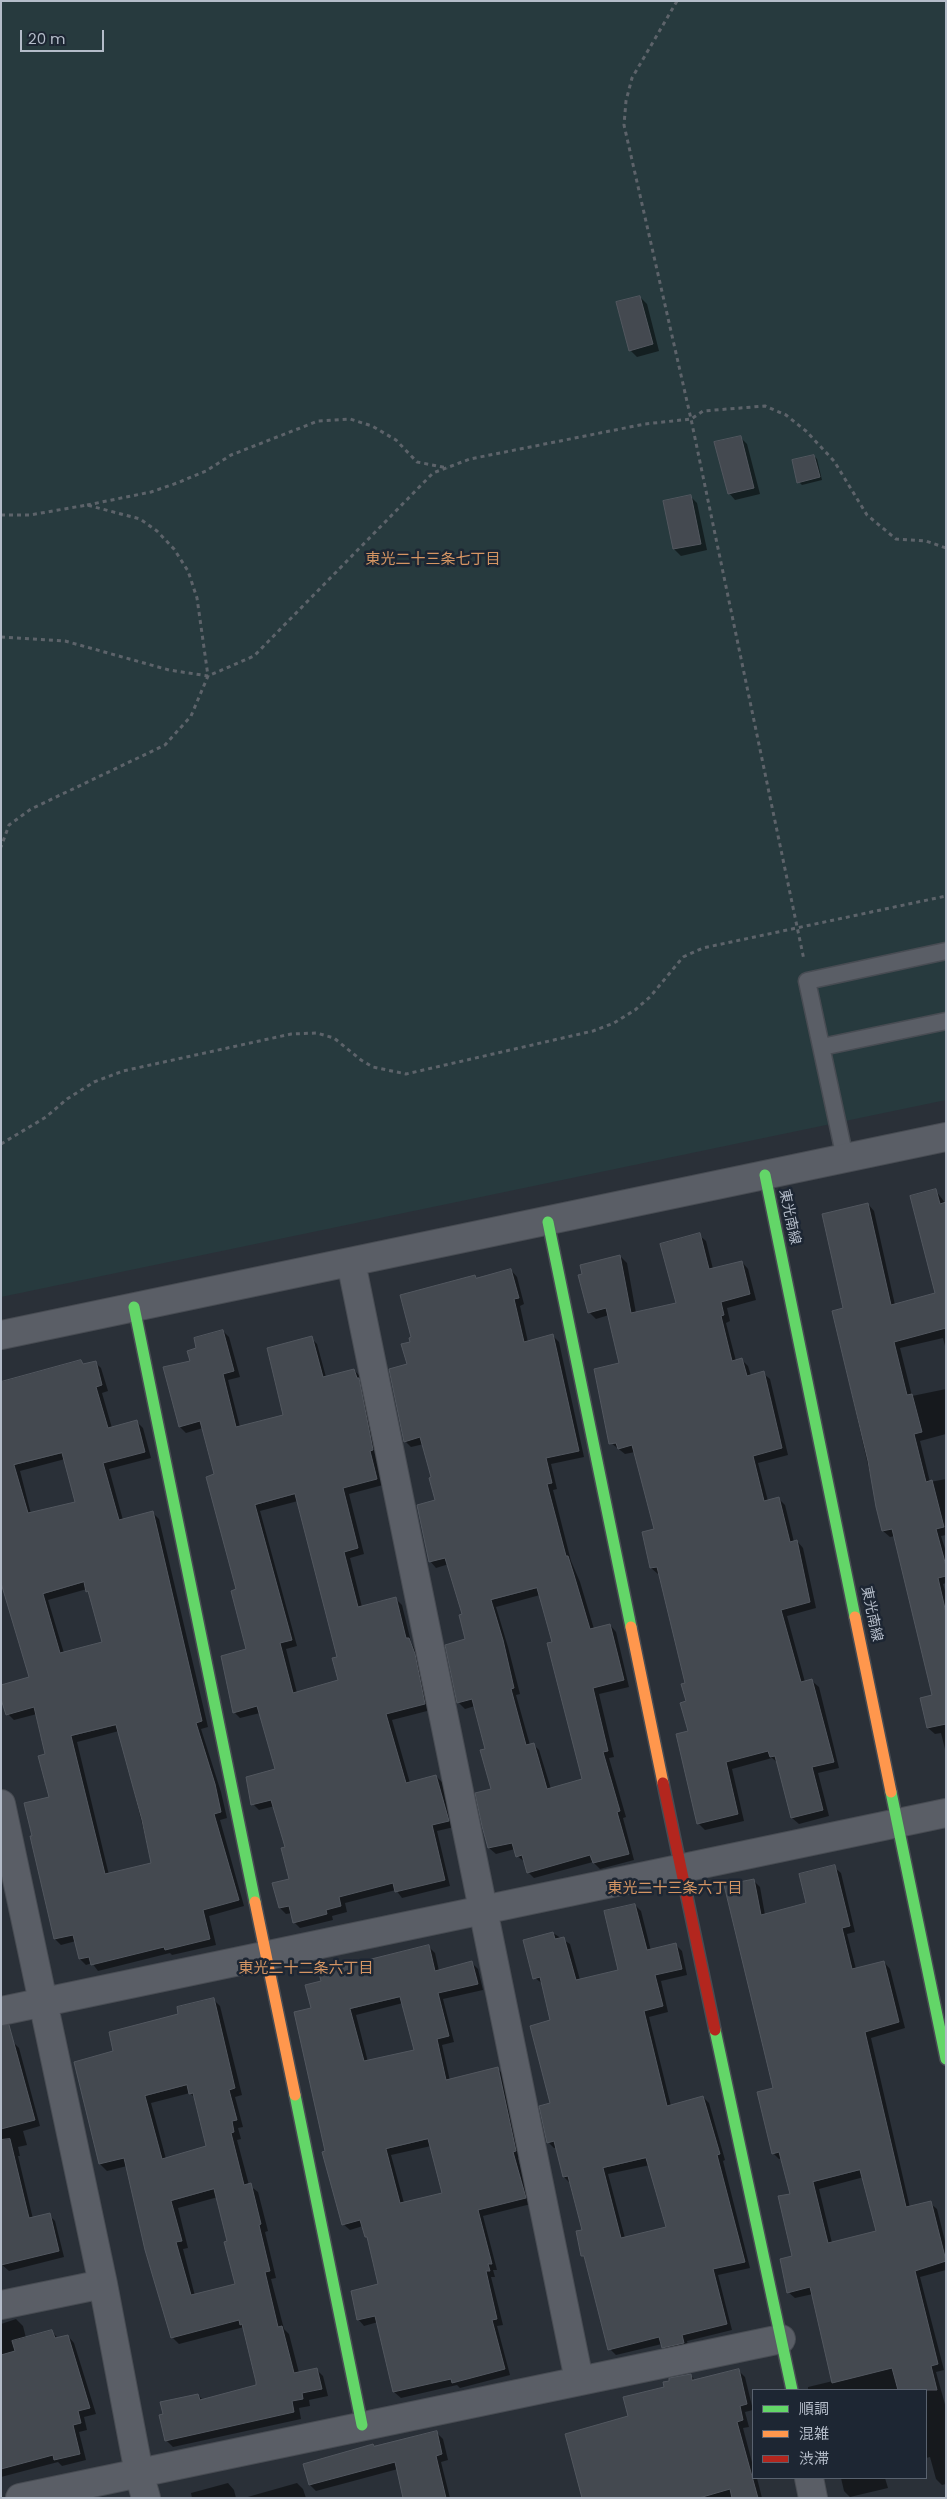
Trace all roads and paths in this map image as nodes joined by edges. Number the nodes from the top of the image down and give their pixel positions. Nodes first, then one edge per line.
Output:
1 (677, 1) edge
2 (691, 419) junction
3 (448, 468) junction
4 (87, 505) junction
5 (1, 515) edge
6 (946, 548) edge
7 (1, 638) edge
8 (208, 676) junction
9 (1, 847) edge
10 (946, 896) edge
11 (797, 928) junction
12 (946, 951) edge
13 (808, 980) junction
14 (946, 1021) edge
15 (822, 1047) junction
16 (946, 1137) edge
17 (1, 1144) edge
18 (845, 1158) junction
19 (765, 1175) junction
20 (548, 1222) junction
21 (351, 1262) junction
22 (134, 1307) junction
23 (1, 1335) edge
24 (2, 1811) edge
25 (946, 1813) edge
26 (898, 1823) junction
27 (680, 1867) junction
28 (485, 1911) junction
29 (265, 1955) junction
30 (44, 2001) junction
31 (1, 2010) edge
32 (946, 2059) edge
33 (103, 2284) junction
34 (1, 2305) edge
35 (782, 2339) junction
36 (579, 2380) junction
37 (792, 2389) edge
38 (362, 2425) junction
39 (809, 2479) edge
40 (143, 2485) edge
41 (20, 2498) edge
42 (813, 2498) edge

1 - 2 path
2 - 3 path
2 - 6 path
2 - 11 path
3 - 4 path
3 - 8 path
4 - 5 path
4 - 8 path
7 - 8 path
8 - 9 path
10 - 11 path
11 - 13 path
11 - 17 path
12 - 13 lane
13 - 15 lane
14 - 15 lane
15 - 18 lane
16 - 18 street
18 - 19 street
19 - 20 street
19 - 26 street, 東光南線
20 - 21 street
20 - 27 street
21 - 22 street
21 - 28 street
22 - 23 street
22 - 29 street
24 - 30 street
25 - 26 street
26 - 27 street
26 - 32 street, 東光南線
27 - 28 street
27 - 35 street
28 - 29 street
28 - 36 street
29 - 30 street
29 - 38 street
30 - 31 street
30 - 33 street
33 - 34 street
33 - 40 street
35 - 36 street
35 - 37 street
36 - 38 street
38 - 40 street
39 - 42 street
40 - 41 street

